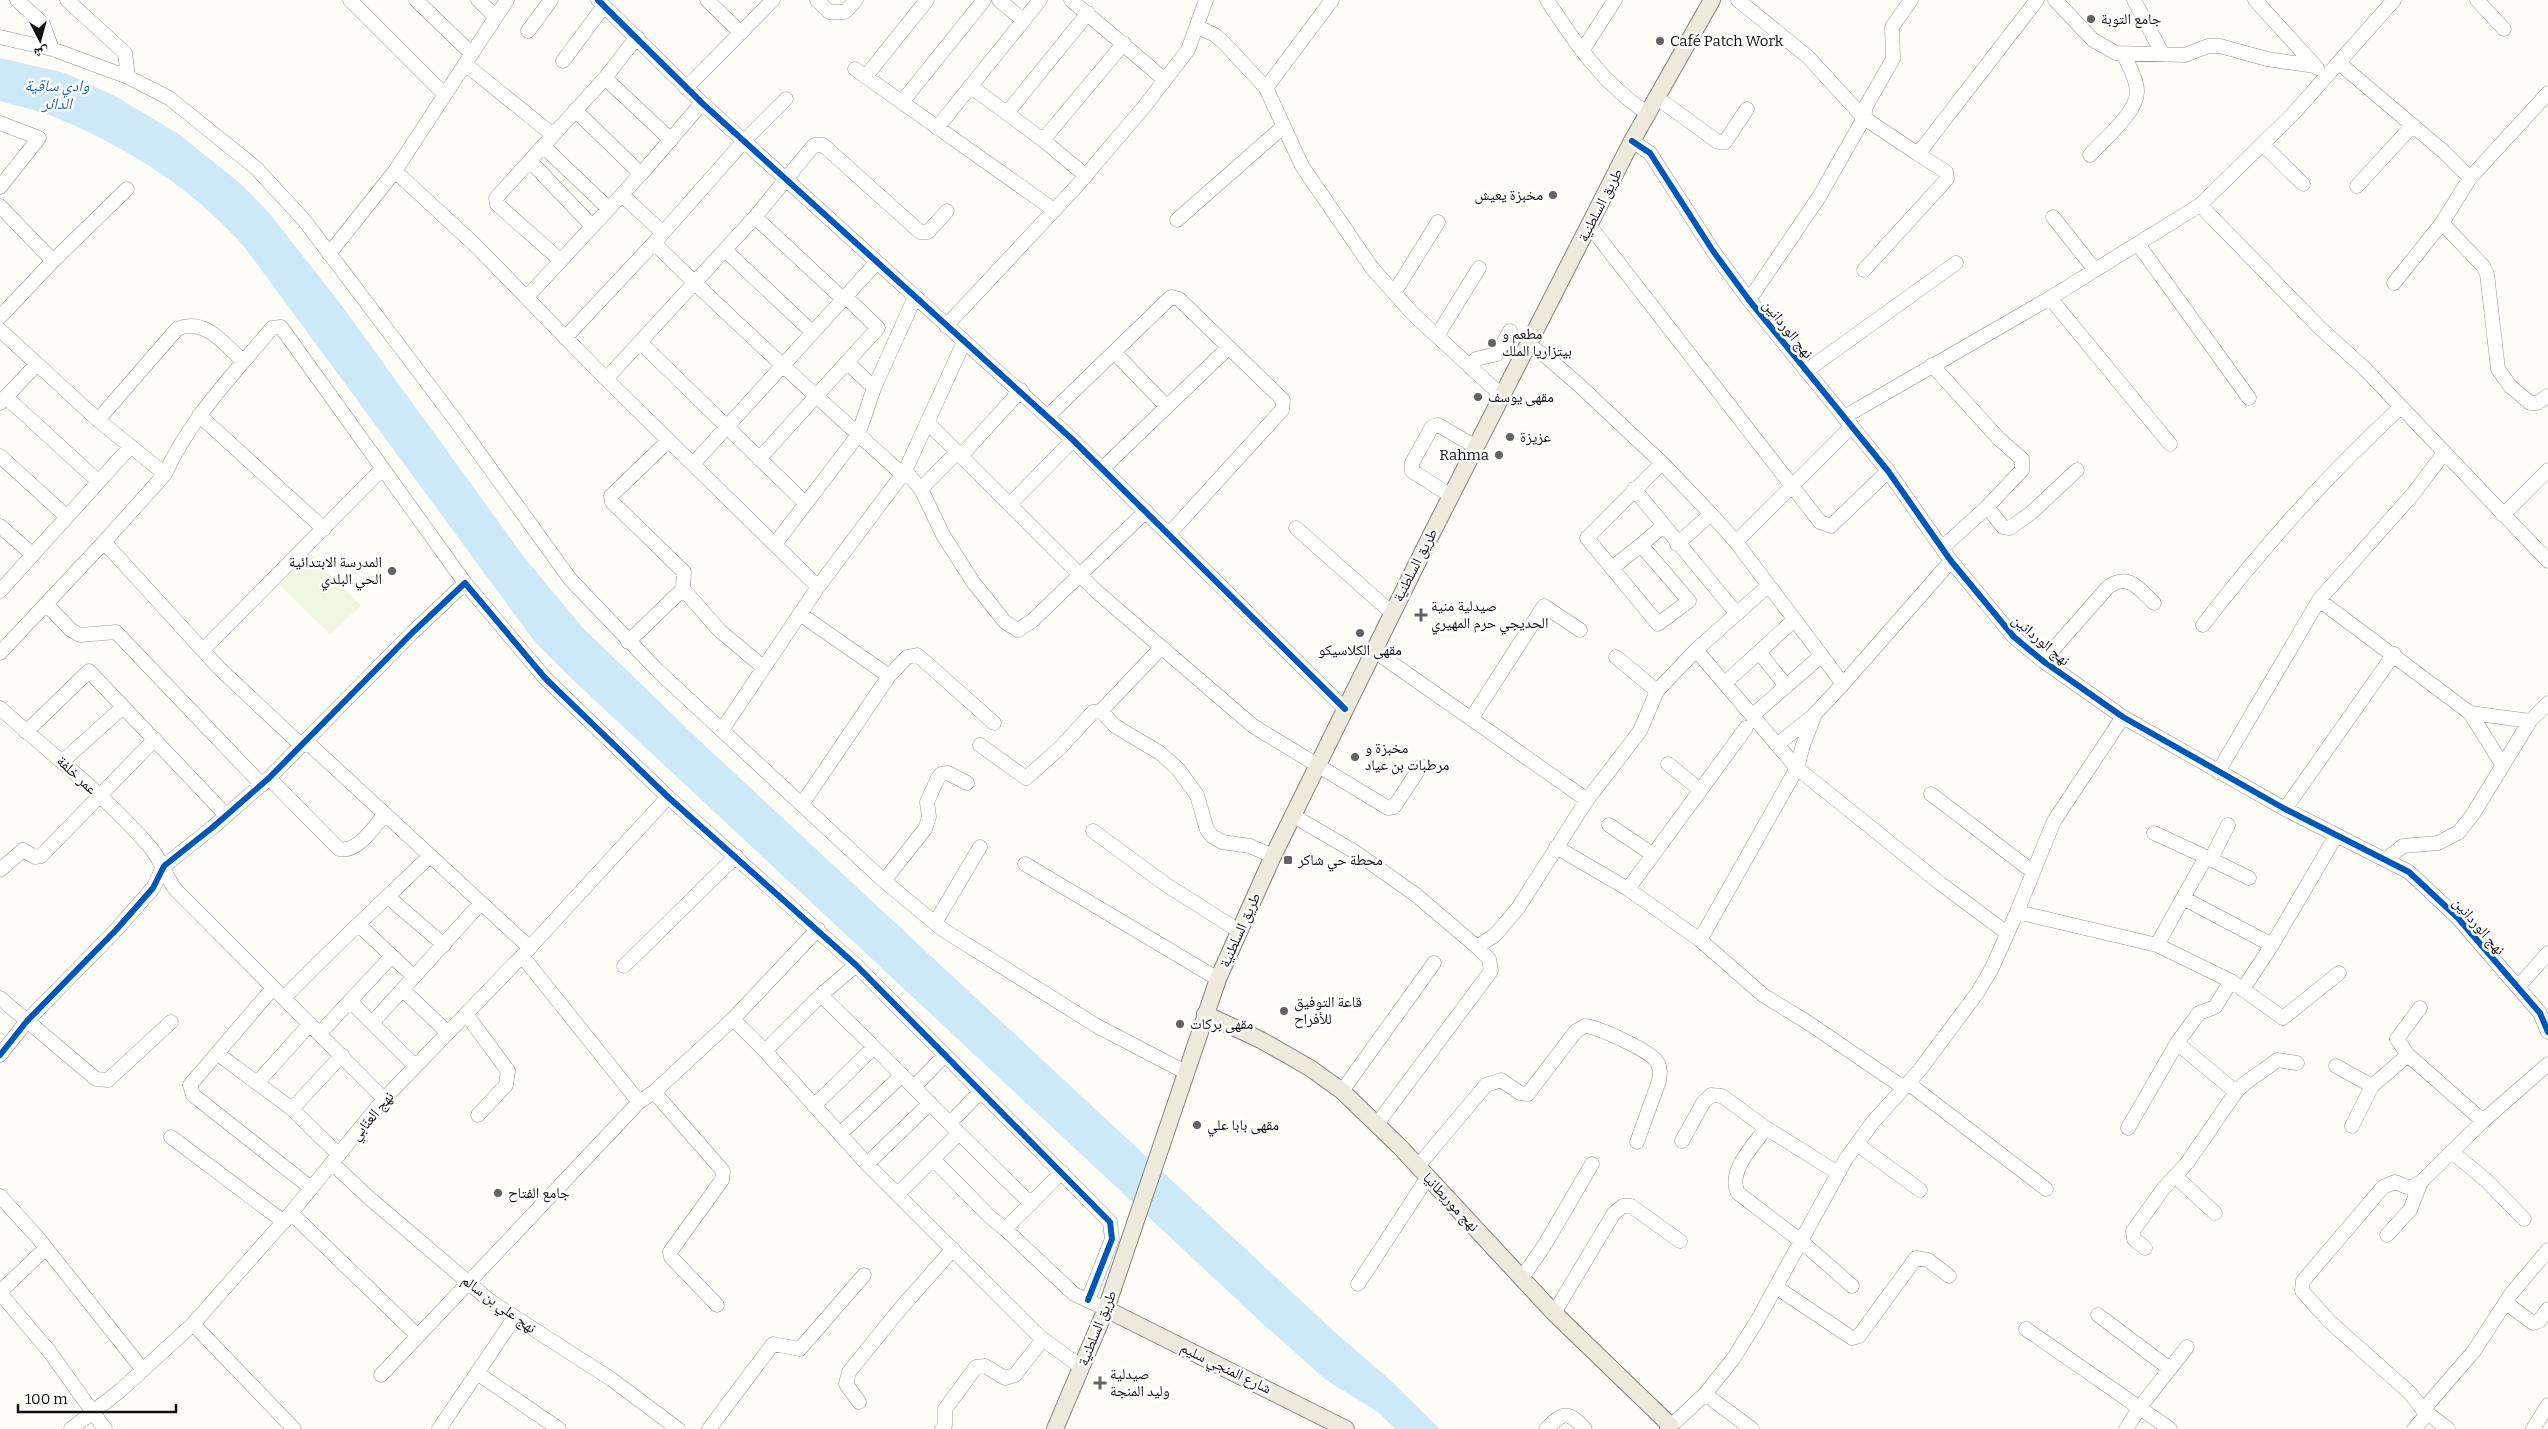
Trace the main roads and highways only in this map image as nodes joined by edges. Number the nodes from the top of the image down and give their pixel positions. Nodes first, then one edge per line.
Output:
1 (1712, 0) edge
2 (1205, 1014) junction
3 (1106, 1309) junction
4 (1669, 1427) edge
5 (1055, 1429) edge
6 (1346, 1429) edge

1 - 2 main road, طريق السلطنية
2 - 3 main road, طريق السلطنية
2 - 4 main road, نهج موريطانيا
3 - 5 main road, طريق السلطنية
3 - 6 main road, شارع المنجي سليم

